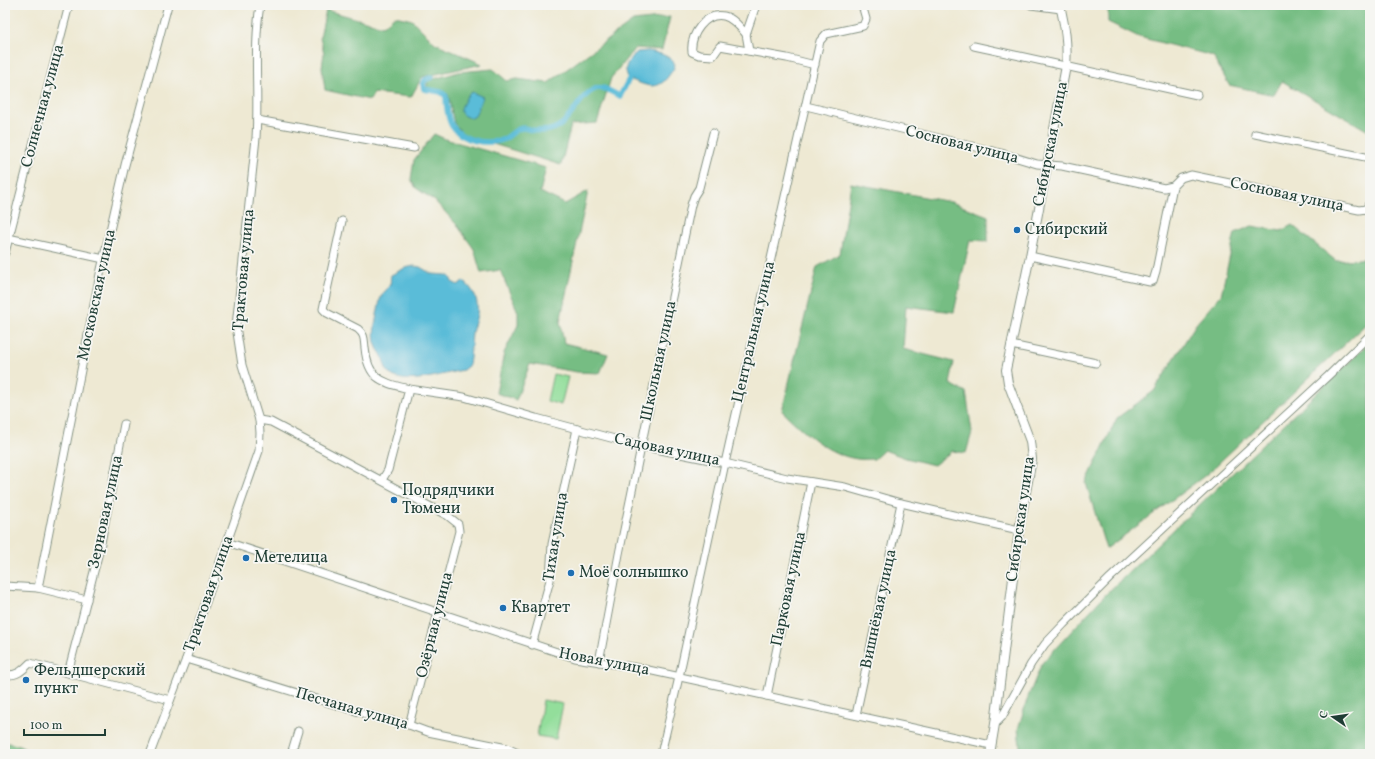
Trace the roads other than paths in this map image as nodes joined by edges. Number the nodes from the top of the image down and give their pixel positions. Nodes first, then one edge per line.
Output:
1 (69, 5) edge
2 (168, 5) edge
3 (260, 5) edge
4 (756, 5) edge
5 (862, 5) edge
6 (1031, 5) edge
7 (1061, 7) edge
8 (746, 34) junction
9 (974, 46) dead end
10 (749, 51) junction
11 (815, 65) junction
12 (1066, 66) junction
13 (1197, 95) dead end
14 (806, 106) junction
15 (257, 120) junction
16 (713, 133) dead end
17 (1255, 134) dead end
18 (414, 148) dead end
19 (1370, 158) edge
20 (1046, 165) junction
21 (1173, 186) junction
22 (1370, 202) edge
23 (342, 221) dead end
24 (8, 238) junction
25 (5, 253) edge
26 (1030, 256) junction
27 (104, 259) junction
28 (1370, 335) edge
29 (1011, 345) junction
30 (1096, 363) dead end
31 (409, 389) junction
32 (259, 420) junction
33 (124, 424) dead end
34 (577, 429) junction
35 (641, 446) junction
36 (725, 463) junction
37 (382, 480) junction
38 (811, 482) junction
39 (901, 503) junction
40 (1019, 530) junction
41 (227, 542) junction
42 (5, 586) edge
43 (38, 588) junction
44 (87, 600) junction
45 (439, 613) junction
46 (532, 645) junction
47 (186, 658) junction
48 (599, 662) junction
49 (68, 673) junction
50 (5, 675) edge
51 (679, 677) junction
52 (767, 696) junction
53 (170, 700) junction
54 (856, 714) junction
55 (995, 724) junction
56 (409, 726) junction
57 (298, 731) dead end
58 (991, 745) junction
59 (150, 754) edge
60 (291, 754) edge
61 (520, 754) edge
62 (661, 754) edge
63 (990, 754) edge

1 - 24 street, Солнечная улица
2 - 27 street, Московская улица
3 - 15 street, Трактовая улица
4 - 8 street
5 - 11 street, Центральная улица
6 - 7 street
7 - 12 street, Сибирская улица
8 - 10 street
8 - 10 street
9 - 12 street
10 - 11 street
11 - 14 street, Центральная улица
12 - 13 street
12 - 20 street, Сибирская улица
14 - 20 street, Сосновая улица
14 - 36 street, Центральная улица
15 - 18 street
15 - 32 street, Трактовая улица
16 - 35 street, Школьная улица
17 - 19 street
20 - 21 street, Сосновая улица
20 - 26 street, Сибирская улица
21 - 22 street, Сосновая улица
21 - 26 street
23 - 31 street, Садовая улица
24 - 25 street, Солнечная улица
24 - 27 street
26 - 29 street, Сибирская улица
27 - 43 street, Московская улица
28 - 55 street
29 - 30 street
29 - 40 street, Сибирская улица
31 - 34 street, Садовая улица
31 - 37 street
32 - 37 street
32 - 41 street, Трактовая улица
33 - 44 street, Зерновая улица
34 - 35 street, Садовая улица
34 - 46 street, Тихая улица
35 - 36 street, Садовая улица
35 - 48 street, Школьная улица
36 - 38 street, Садовая улица
36 - 51 street, Центральная улица
37 - 45 street, Озёрная улица
38 - 39 street, Садовая улица
38 - 52 street, Парковая улица
39 - 40 street, Садовая улица
39 - 54 street, Вишнёвая улица
40 - 55 street, Сибирская улица
41 - 45 street, Новая улица
41 - 47 street, Трактовая улица
42 - 43 street
43 - 44 street
44 - 49 street, Зерновая улица
45 - 46 street, Новая улица
45 - 56 street, Озёрная улица
46 - 48 street, Новая улица
47 - 53 street, Трактовая улица
47 - 56 street, Песчаная улица
48 - 51 street, Новая улица
49 - 50 street
49 - 53 street
51 - 52 street, Новая улица
51 - 62 street
52 - 54 street, Новая улица
53 - 59 street, Трактовая улица
54 - 58 street, Новая улица
55 - 58 street, Сибирская улица
56 - 61 street, Песчаная улица
57 - 60 street
58 - 63 street, Сибирская улица

